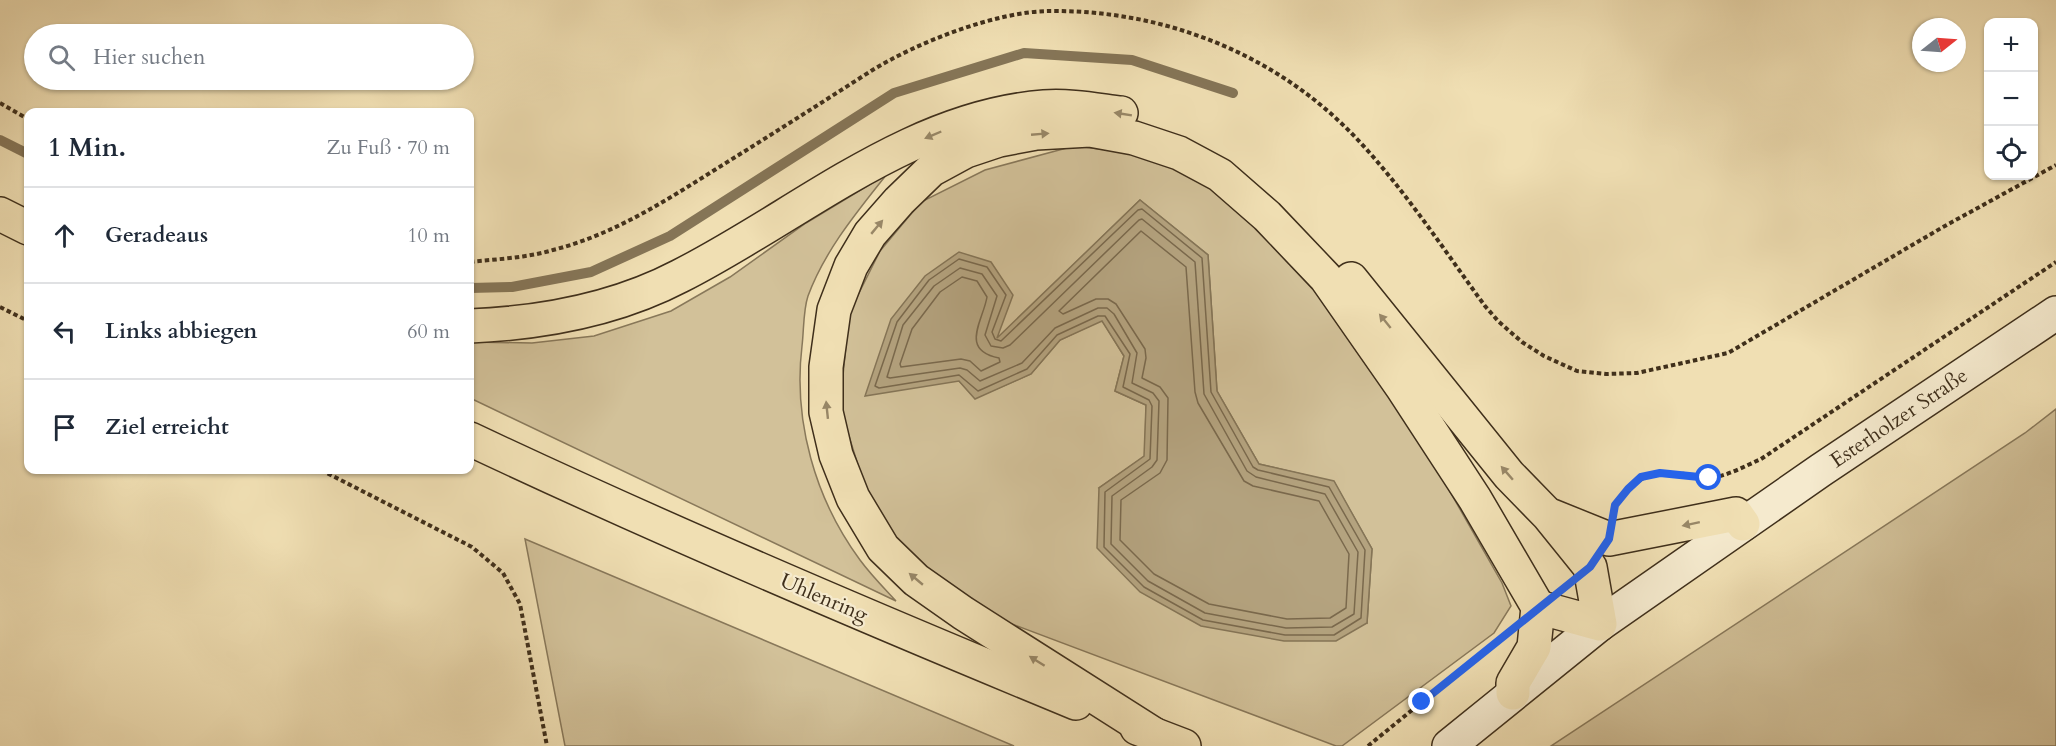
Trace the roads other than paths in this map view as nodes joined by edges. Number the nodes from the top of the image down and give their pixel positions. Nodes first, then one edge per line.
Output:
1 (0, 213) edge
2 (24, 219) edge
3 (24, 226) edge
4 (2056, 313) edge
5 (474, 326) edge
6 (474, 441) edge
7 (1548, 515) junction
8 (1743, 524) junction
9 (1538, 607) junction
10 (1600, 624) junction
11 (1513, 693) junction
12 (1171, 741) edge
13 (1449, 746) edge

1 - 2 highway
1 - 3 highway
4 - 8 main road, Esterholzer Straße
7 -> 5 highway
6 - 12 highway, Uhlenring
8 -> 7 highway
7 - 10 highway
8 - 10 main road, Esterholzer Straße
9 - 10 highway
9 - 11 highway
12 -> 9 highway
10 - 11 main road
11 - 13 main road

